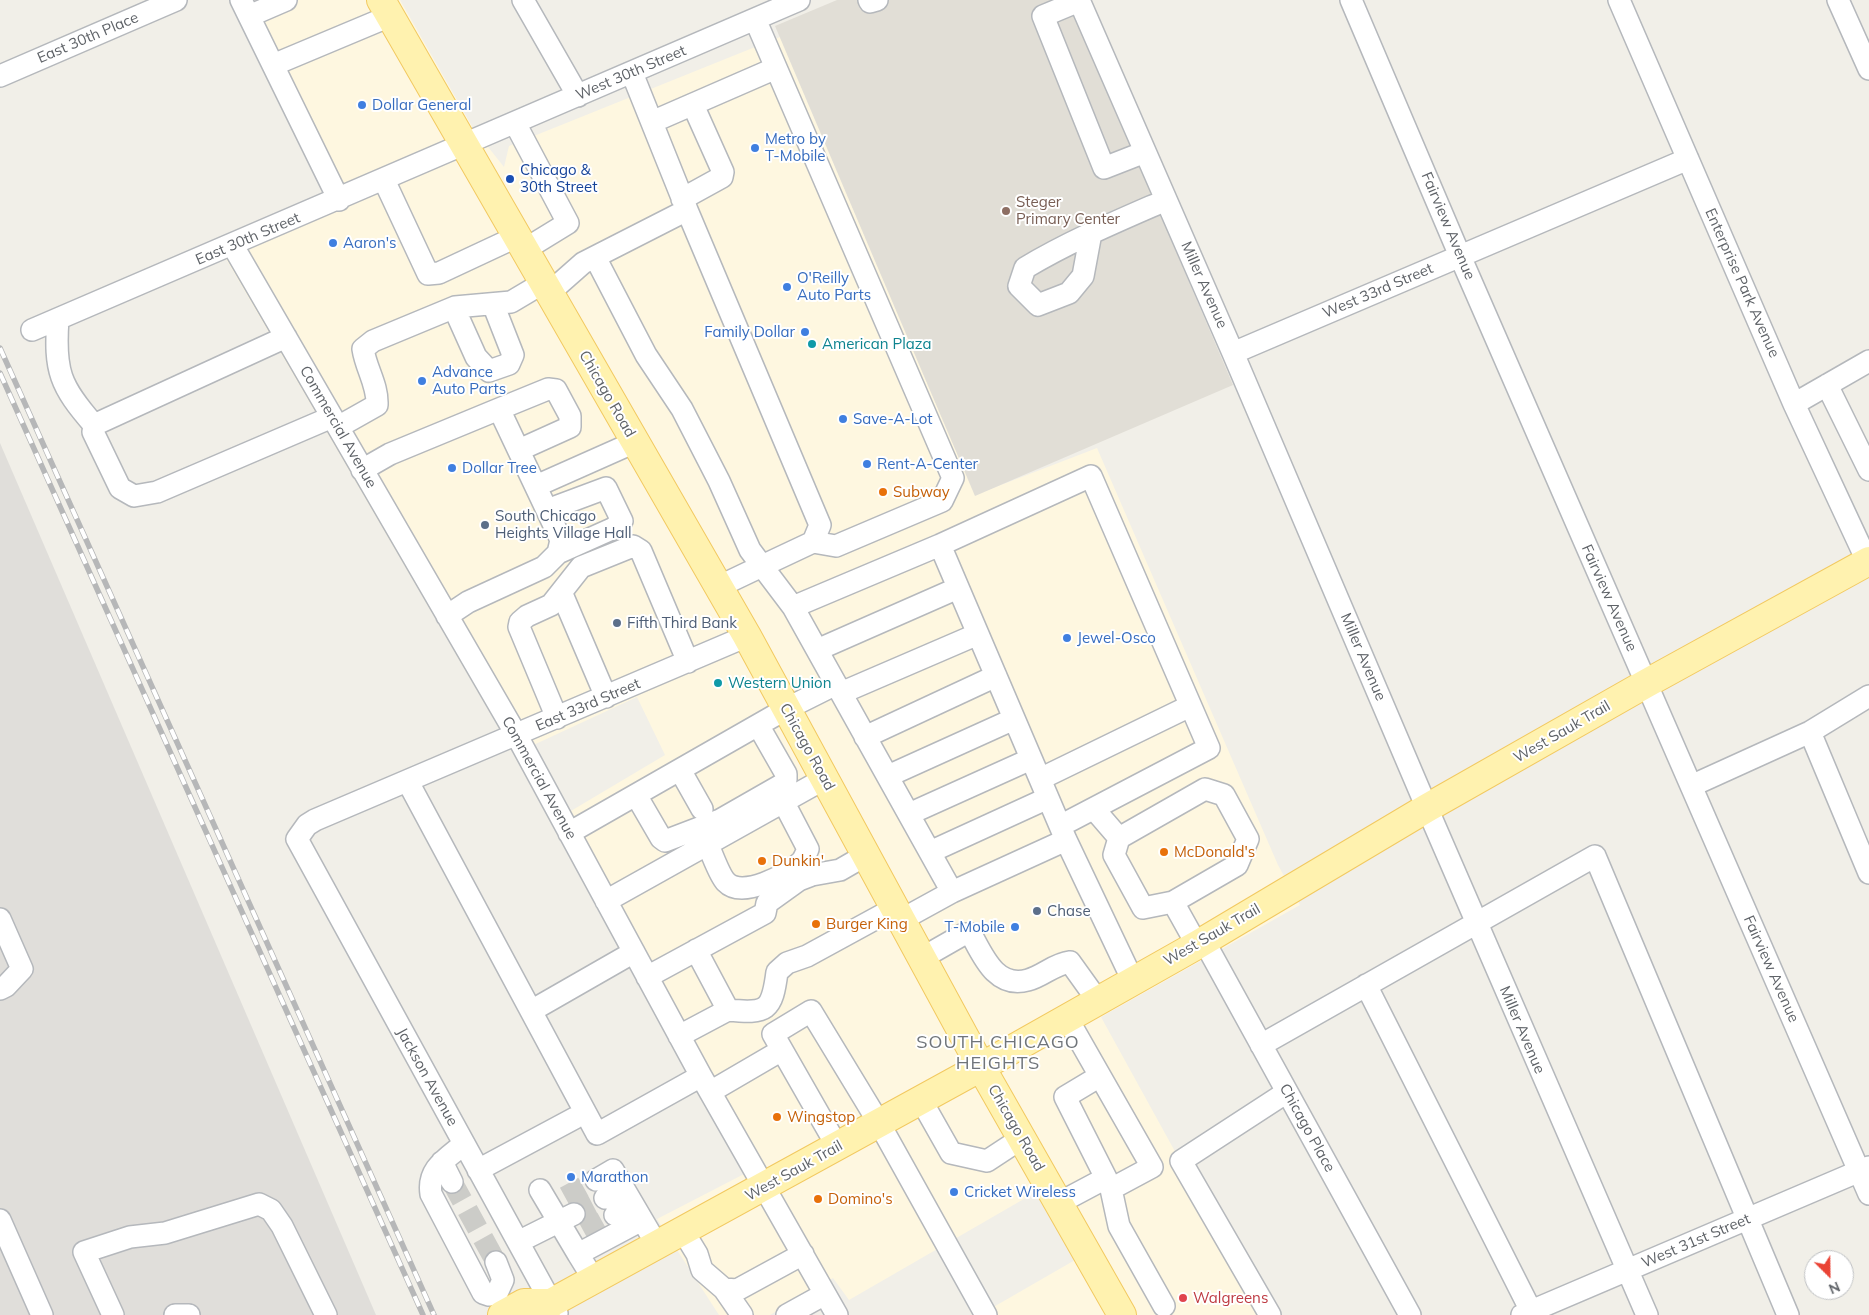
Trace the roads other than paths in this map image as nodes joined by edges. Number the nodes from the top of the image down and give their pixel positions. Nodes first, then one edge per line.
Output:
1 (176, 0) edge
2 (286, 0) edge
3 (523, 0) edge
4 (799, 0) edge
5 (869, 0) edge
6 (876, 0) edge
7 (1351, 0) edge
8 (1619, 0) edge
9 (1838, 0) edge
10 (1079, 1) edge
11 (245, 8) edge
12 (385, 8) edge
13 (755, 19) junction
14 (273, 64) junction
15 (776, 68) junction
16 (1869, 69) edge
17 (632, 73) junction
18 (0, 76) edge
19 (578, 96) junction
20 (693, 104) junction
21 (652, 122) junction
22 (515, 123) junction
23 (464, 146) junction
24 (1145, 152) junction
25 (1688, 159) junction
26 (384, 180) junction
27 (339, 200) junction
28 (1166, 200) junction
29 (685, 204) junction
30 (1091, 233) dead end
31 (520, 243) junction
32 (233, 246) junction
33 (1460, 256) junction
34 (595, 257) junction
35 (546, 288) junction
36 (493, 304) junction
37 (454, 308) junction
38 (58, 319) junction
39 (32, 330) dead end
40 (286, 337) junction
41 (1233, 353) junction
42 (1869, 361) edge
43 (1827, 385) junction
44 (1794, 404) junction
45 (500, 409) junction
46 (335, 422) junction
47 (94, 425) junction
48 (632, 437) junction
49 (519, 450) junction
50 (362, 470) junction
51 (1869, 470) edge
52 (534, 480) junction
53 (548, 510) junction
54 (813, 542) junction
55 (940, 545) junction
56 (558, 552) junction
57 (1869, 563) edge
58 (762, 566) junction
59 (718, 587) junction
60 (958, 588) junction
61 (562, 594) junction
62 (793, 607) junction
63 (447, 616) junction
64 (978, 634) junction
65 (747, 636) junction
66 (817, 650) junction
67 (688, 662) junction
68 (996, 676) junction
69 (1647, 684) junction
70 (838, 688) junction
71 (1869, 696) edge
72 (606, 697) junction
73 (1190, 706) junction
74 (786, 709) junction
75 (557, 718) junction
76 (1014, 719) junction
77 (758, 725) junction
78 (1810, 732) junction
79 (517, 736) junction
80 (866, 737) junction
81 (1031, 759) junction
82 (680, 770) junction
83 (888, 776) junction
84 (824, 778) junction
85 (408, 782) junction
86 (1691, 786) junction
87 (1044, 789) junction
88 (636, 795) junction
89 (783, 801) junction
90 (1427, 808) junction
91 (702, 809) dead end
92 (1094, 809) junction
93 (909, 814) junction
94 (570, 833) junction
95 (1063, 833) junction
96 (1119, 838) junction
97 (297, 839) joint
98 (707, 843) junction
99 (930, 852) junction
100 (866, 855) junction
101 (1869, 873) edge
102 (952, 892) junction
103 (606, 901) junction
104 (1173, 902) junction
105 (898, 914) junction
106 (0, 919) edge
107 (1476, 923) junction
108 (1201, 943) junction
109 (696, 950) junction
110 (634, 952) junction
111 (922, 958) junction
112 (647, 977) junction
113 (1133, 981) junction
114 (1366, 986) junction
115 (0, 989) edge
116 (1098, 1001) junction
117 (531, 1010) junction
118 (728, 1010) junction
119 (1067, 1018) junction
120 (679, 1036) junction
121 (1261, 1044) junction
122 (782, 1050) junction
123 (981, 1067) junction
124 (1100, 1076) junction
125 (705, 1084) junction
126 (1287, 1092) junction
127 (921, 1100) junction
128 (574, 1118) dead end
129 (879, 1123) junction
130 (1022, 1138) junction
131 (464, 1144) junction
132 (837, 1146) junction
133 (442, 1162) junction
134 (1864, 1169) edge
135 (478, 1170) junction
136 (452, 1182) tunnel mouth
137 (1108, 1183) junction
138 (765, 1187) junction
139 (1869, 1194) edge
140 (1058, 1203) junction
141 (1747, 1219) junction
142 (0, 1220) edge
143 (565, 1220) junction
144 (683, 1231) junction
145 (657, 1245) junction
146 (5, 1246) edge
147 (521, 1248) junction
148 (802, 1254) junction
149 (1627, 1270) junction
150 (594, 1280) junction
151 (724, 1289) junction
152 (825, 1294) junction
153 (1164, 1306) dead end
154 (550, 1311) edge
155 (1527, 1313) edge
156 (42, 1315) edge
157 (113, 1315) edge
158 (176, 1315) edge
159 (189, 1315) edge
160 (326, 1315) edge
161 (502, 1315) edge
162 (742, 1315) edge
163 (787, 1315) edge
164 (837, 1315) edge
165 (986, 1315) edge
166 (1122, 1315) edge
167 (1270, 1315) edge
168 (1410, 1315) edge
169 (1647, 1315) edge
170 (1788, 1315) edge

1 - 18 street, East 30th Place
2 - 11 street
3 - 19 street
4 - 13 street, West 30th Street
5 - 6 street
7 - 33 street, Fairview Avenue
8 - 25 street, Enterprise Park Avenue
9 - 16 street
10 - 24 street, Miller Avenue
10 - 24 street
11 - 14 street
12 - 14 street
12 - 23 main road, Chicago Road
13 - 15 street
13 - 17 street, West 30th Street
14 - 27 street
15 - 20 street
15 - 54 street
17 - 19 street, West 30th Street
17 - 21 street
19 - 22 street, West 30th Street
20 - 21 street
20 - 29 street
21 - 29 street
22 - 23 street, West 30th Street
22 - 31 street
23 - 26 street, East 30th Street
23 - 31 main road, Chicago Road
24 - 28 street, Miller Avenue
25 - 33 street, West 33rd Street
25 - 44 street, Enterprise Park Avenue
26 - 27 street, East 30th Street
26 - 31 street
27 - 32 street, East 30th Street
28 - 30 street
28 - 41 street, Miller Avenue
29 - 34 street
29 - 54 street
31 - 35 main road, Chicago Road
32 - 38 street, East 30th Street
32 - 40 street, Commercial Avenue
33 - 41 street, West 33rd Street
33 - 69 street, Fairview Avenue
34 - 35 street
34 - 58 street
35 - 36 street
35 - 48 main road, Chicago Road
36 - 37 street
36 - 37 street
37 - 46 street
38 - 39 street, East 30th Street
38 - 47 street
40 - 46 street, Commercial Avenue
40 - 47 street
41 - 90 street, Miller Avenue
42 - 43 street
43 - 44 street
43 - 51 street
44 - 57 street, Enterprise Park Avenue
45 - 49 street
45 - 49 street
45 - 50 street
46 - 47 street
46 - 50 street, Commercial Avenue
48 - 52 street
48 - 59 main road, Chicago Road
49 - 52 street
50 - 63 street, Commercial Avenue
52 - 53 street
53 - 56 street
53 - 56 street
54 - 58 street
55 - 60 street
55 - 62 street
55 - 73 street
56 - 63 street
57 - 69 main road, West Sauk Trail
58 - 59 street
58 - 62 street
59 - 65 main road, Chicago Road
60 - 64 street
60 - 66 street
61 - 67 street
61 - 72 street
61 - 75 street
62 - 66 street
63 - 79 street, Commercial Avenue
64 - 68 street
64 - 70 street
65 - 67 street, East 33rd Street
65 - 74 main road, Chicago Road
66 - 70 street
67 - 72 street, East 33rd Street
68 - 76 street
68 - 80 street
69 - 86 street, Fairview Avenue
69 - 90 main road, West Sauk Trail
70 - 74 street
70 - 80 street
71 - 78 street
72 - 75 street, East 33rd Street
73 - 87 street
73 - 92 street
74 - 77 street
74 - 84 main road, Chicago Road
75 - 79 street, East 33rd Street
76 - 81 street
76 - 83 street
77 - 82 street
77 - 88 street
78 - 86 street
78 - 101 street
79 - 85 street, East 33rd Street
79 - 94 street, Commercial Avenue
80 - 83 street
81 - 87 street
81 - 93 street
82 - 88 street
82 - 91 street
83 - 93 street
84 - 89 street
84 - 100 main road, Chicago Road
85 - 97 street, East 33rd Street
85 - 117 street
86 - 134 street, Fairview Avenue
87 - 95 street
87 - 99 street
88 - 94 street
89 - 98 street
89 - 98 street
90 - 107 street, Miller Avenue
90 - 108 main road, West Sauk Trail
92 - 95 street
92 - 96 street
93 - 99 street
94 - 103 street, Commercial Avenue
95 - 102 street
95 - 113 street
96 - 104 street
96 - 104 street
97 - 131 street, Jackson Avenue
98 - 103 street
99 - 102 street
100 - 105 main road, Chicago Road
100 - 109 street
102 - 105 street
103 - 110 street, Commercial Avenue
104 - 108 street, Chicago Place
105 - 111 main road, Chicago Road
105 - 118 street
106 - 115 street
107 - 114 street
107 - 141 street
107 - 149 street, Miller Avenue
108 - 113 main road, West Sauk Trail
108 - 121 street, Chicago Place
109 - 112 street
109 - 118 street
110 - 112 street, Commercial Avenue
110 - 117 street
111 - 116 street
111 - 123 main road, Chicago Road
112 - 120 street, Commercial Avenue
113 - 116 main road, West Sauk Trail
114 - 121 street
114 - 155 street
116 - 119 main road, West Sauk Trail
117 - 125 street
118 - 120 street
119 - 123 main road, West Sauk Trail
119 - 124 street
120 - 125 street, Commercial Avenue
121 - 126 street, Chicago Place
122 - 125 street
122 - 129 street
122 - 132 street
123 - 127 main road, West Sauk Trail
123 - 130 main road, Chicago Road
124 - 137 street
124 - 137 street
125 - 138 street, Commercial Avenue
126 - 167 street
126 - 168 street, Chicago Place
127 - 129 main road, West Sauk Trail
127 - 130 street
128 - 135 street
129 - 132 main road, West Sauk Trail
129 - 165 street
130 - 140 main road, Chicago Road
131 - 133 street
131 - 135 street, Jackson Avenue
132 - 138 main road, West Sauk Trail
133 - 136 street
133 - 147 street
134 - 139 street, Fairview Avenue
134 - 141 street, West 31st Street
135 - 147 street, Jackson Avenue
137 - 140 street
137 - 153 street
138 - 144 main road, West Sauk Trail
138 - 148 street, Commercial Avenue
140 - 166 main road, Chicago Road
141 - 149 street, West 31st Street
141 - 170 street
142 - 146 street
143 - 145 street
143 - 147 street
143 - 150 street
144 - 145 main road, West Sauk Trail
144 - 151 street
145 - 150 main road, West Sauk Trail
146 - 156 street
147 - 154 street, Jackson Avenue
148 - 151 street
148 - 152 street, Commercial Avenue
149 - 155 street, West 31st Street
149 - 169 street, Miller Avenue
150 - 154 main road, West Sauk Trail
151 - 162 street
152 - 163 street
152 - 164 street, Commercial Avenue
154 - 161 main road, West Sauk Trail
157 - 160 street
158 - 159 street

